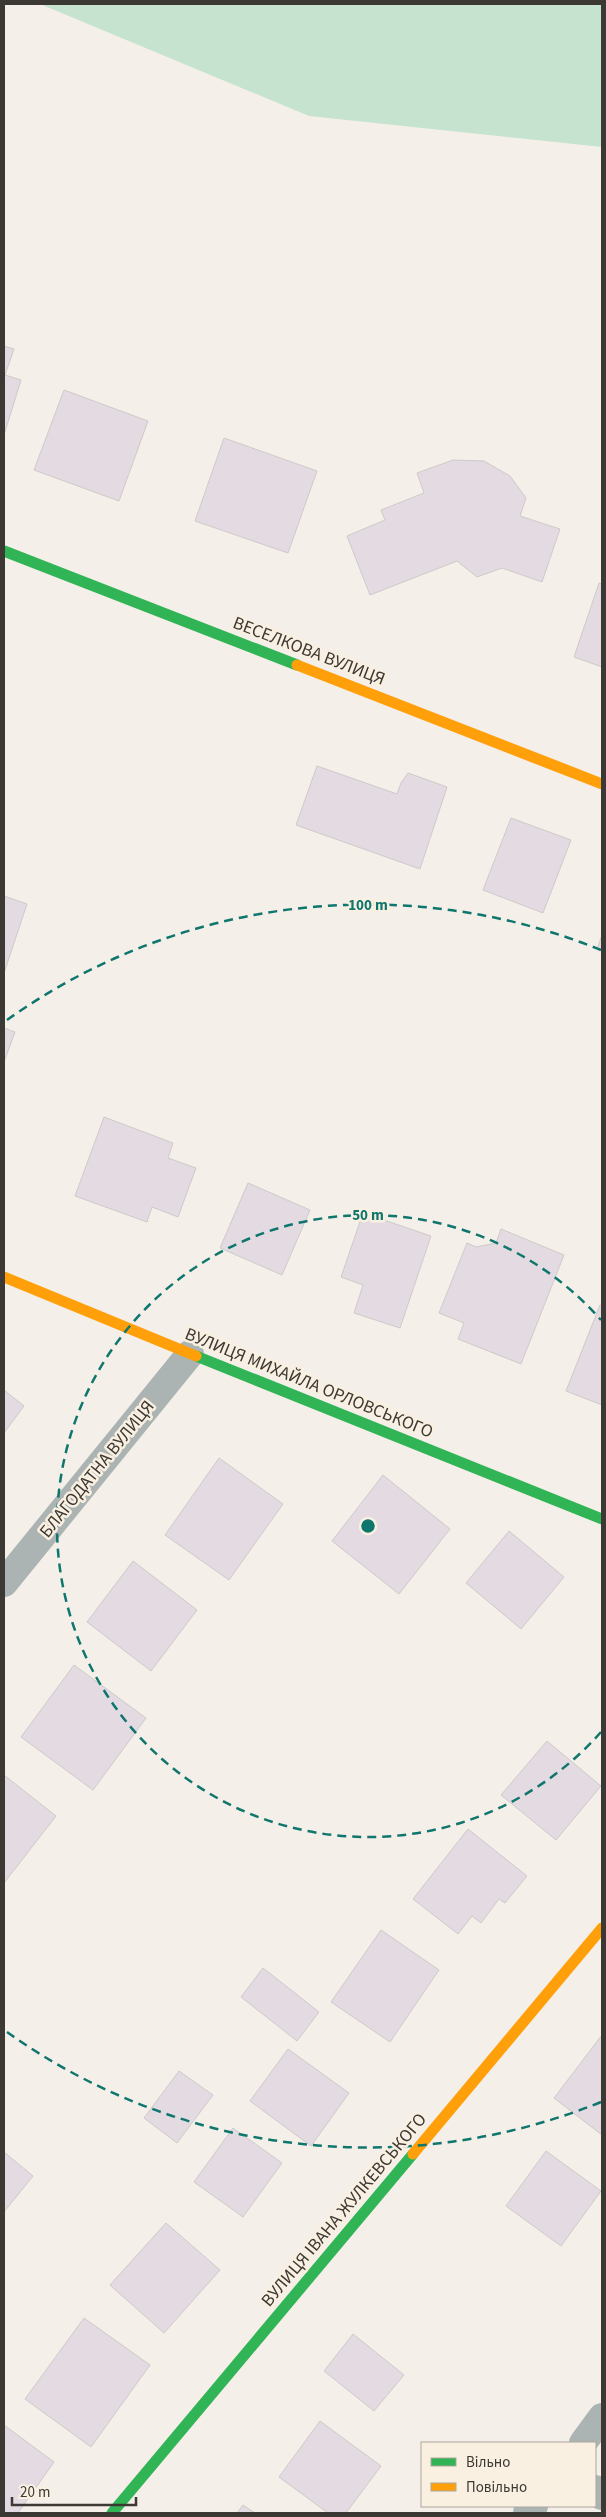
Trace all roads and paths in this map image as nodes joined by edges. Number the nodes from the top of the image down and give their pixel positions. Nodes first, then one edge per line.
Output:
1 (4, 551) edge
2 (602, 784) edge
3 (4, 1277) edge
4 (190, 1354) junction
5 (602, 1519) edge
6 (4, 1583) edge
7 (602, 1928) edge
8 (602, 2417) edge
9 (584, 2442) edge
10 (112, 2513) edge

1 - 2 street, ВЕСЕЛКОВА ВУЛИЦЯ
3 - 4 street, ВУЛИЦЯ МИХАЙЛА ОРЛОВСЬКОГО
4 - 5 street, ВУЛИЦЯ МИХАЙЛА ОРЛОВСЬКОГО
4 - 6 street, БЛАГОДАТНА ВУЛИЦЯ
7 - 10 street, ВУЛИЦЯ ІВАНА ЖУЛКЕВСЬКОГО
8 - 9 street

